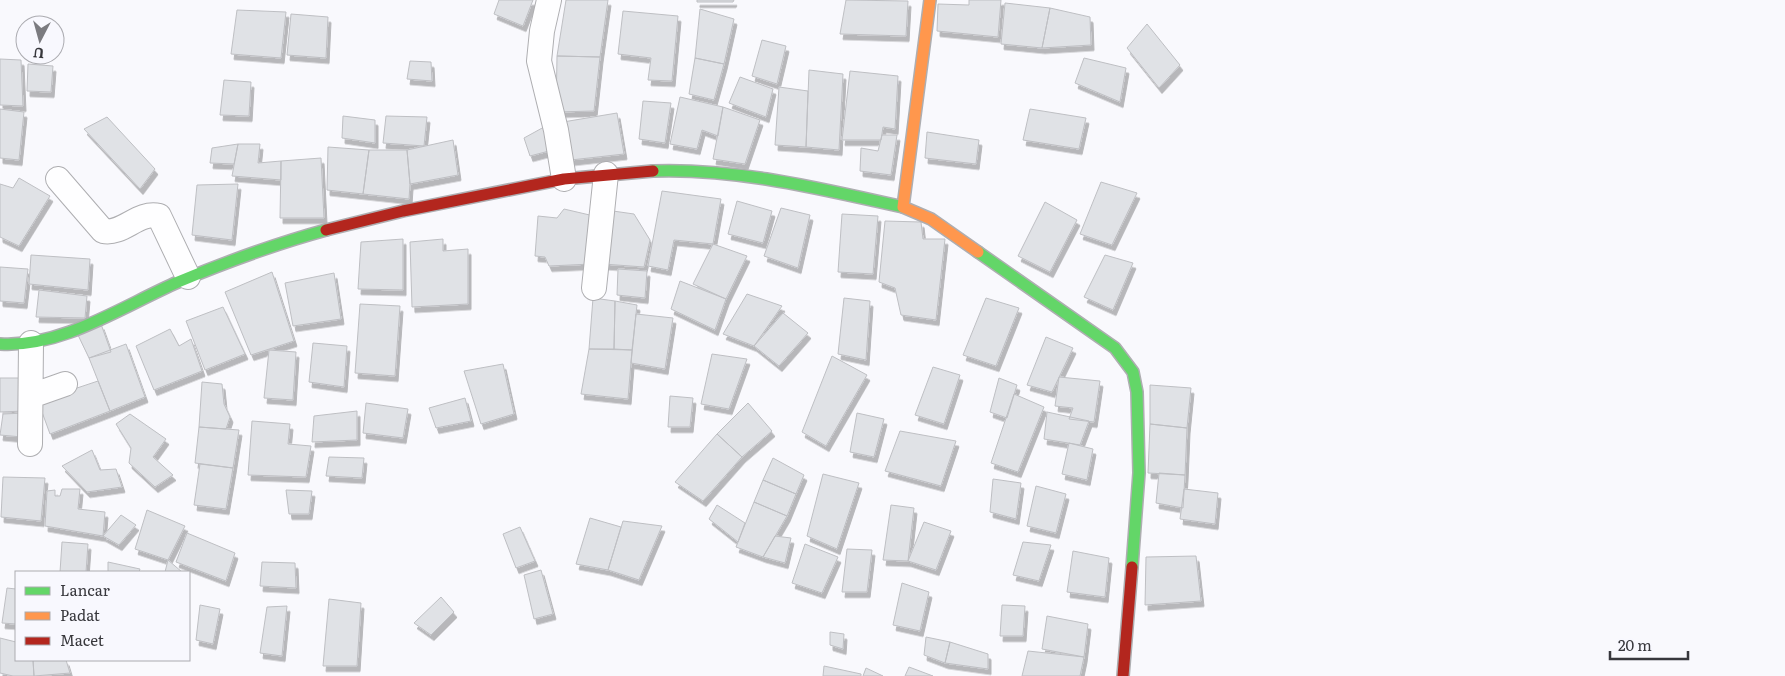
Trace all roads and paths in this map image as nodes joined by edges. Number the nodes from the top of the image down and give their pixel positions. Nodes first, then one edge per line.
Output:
1 (549, 0) edge
2 (930, 0) edge
3 (606, 174) junction
4 (58, 179) dead end
5 (564, 179) junction
6 (903, 206) junction
7 (188, 276) junction
8 (594, 288) dead end
9 (31, 343) junction
10 (0, 344) edge
11 (65, 384) dead end
12 (31, 396) junction
13 (30, 444) dead end
14 (1123, 676) edge

1 - 5 street
2 - 6 street
3 - 5 street
3 - 6 street
3 - 8 street
4 - 7 street
5 - 7 street
6 - 14 street
7 - 9 street
9 - 10 street
9 - 12 street
11 - 12 street
12 - 13 street

